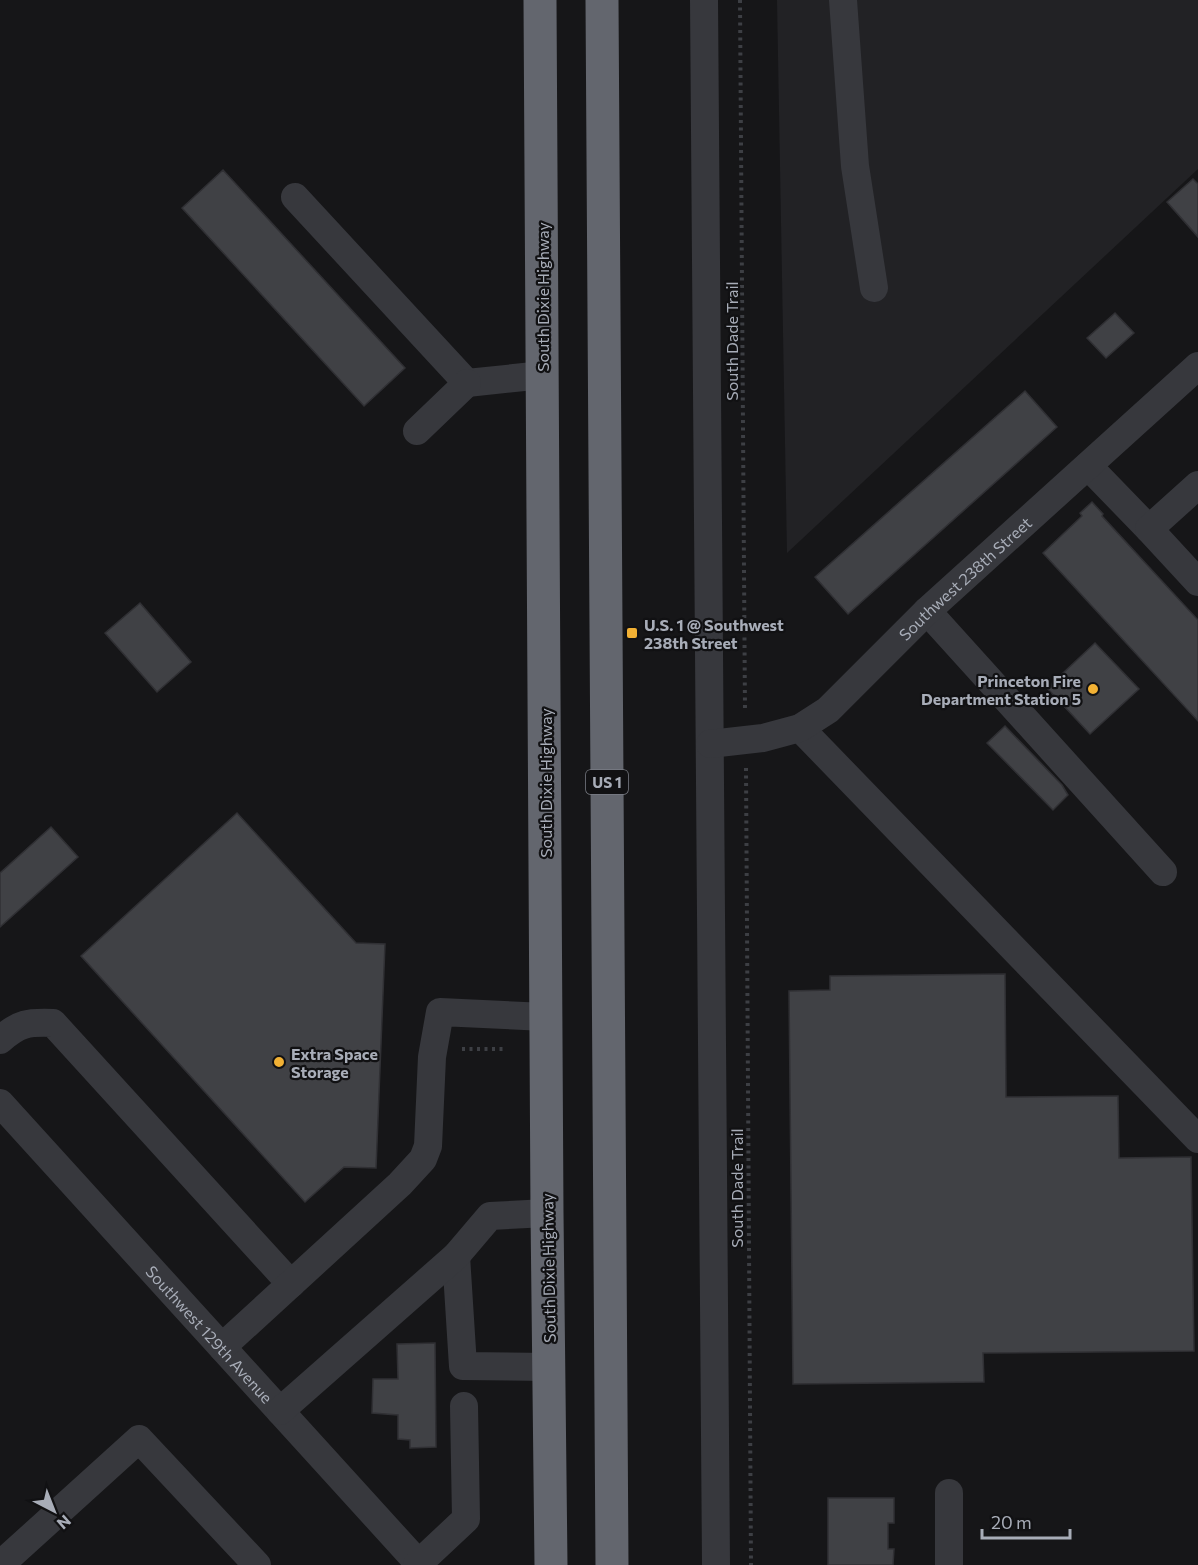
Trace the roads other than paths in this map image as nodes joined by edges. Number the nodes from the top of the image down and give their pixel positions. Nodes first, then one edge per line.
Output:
1 (540, 0) edge
2 (602, 0) edge
3 (704, 0) edge
4 (843, 0) edge
5 (295, 197) dead end
6 (874, 288) dead end
7 (1198, 366) edge
8 (543, 375) junction
9 (467, 384) junction
10 (417, 432) dead end
11 (1088, 466) junction
12 (1198, 485) edge
13 (1149, 529) junction
14 (1198, 582) edge
15 (927, 611) junction
16 (800, 728) junction
17 (710, 744) junction
18 (1163, 872) dead end
19 (546, 1017) junction
20 (0, 1040) edge
21 (0, 1103) edge
22 (1198, 1139) edge
23 (547, 1213) junction
24 (456, 1256) junction
25 (291, 1284) junction
26 (222, 1347) junction
27 (549, 1367) junction
28 (464, 1406) dead end
29 (280, 1411) junction
30 (949, 1493) dead end
31 (419, 1564) edge
32 (0, 1565) edge
33 (257, 1565) edge
34 (551, 1565) edge
35 (612, 1565) edge
36 (716, 1565) edge
37 (949, 1565) edge

1 - 8 highway, South Dixie Highway
2 - 35 highway, US 1
3 - 17 street
4 - 6 street
5 - 9 street
7 - 11 street, Southwest 238th Street
8 - 9 street
8 - 19 highway, South Dixie Highway
9 - 10 street
11 - 13 street
11 - 15 street, Southwest 238th Street
12 - 13 street
13 - 14 street
15 - 16 street, Southwest 238th Street
15 - 18 street
16 - 17 street, Southwest 238th Street
16 - 22 street
17 - 36 street
19 - 23 highway, South Dixie Highway
19 - 25 street
20 - 25 street
21 - 26 street, Southwest 129th Avenue
23 - 24 street
23 - 27 highway, South Dixie Highway
24 - 27 street
24 - 29 street
25 - 26 street
26 - 29 street, Southwest 129th Avenue
27 - 34 highway, South Dixie Highway
28 - 31 street
29 - 31 street, Southwest 129th Avenue
30 - 37 street
32 - 33 street

